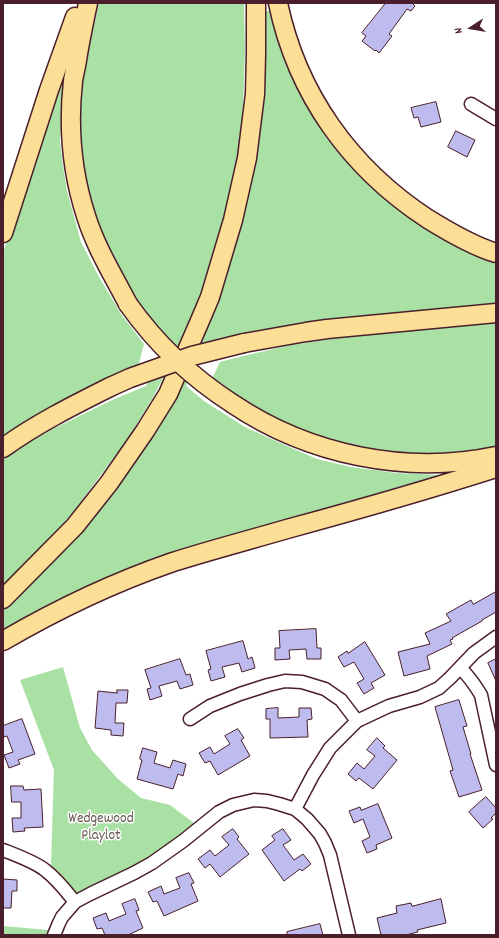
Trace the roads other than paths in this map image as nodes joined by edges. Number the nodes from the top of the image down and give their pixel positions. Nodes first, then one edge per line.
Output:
1 (79, 3) edge
2 (88, 3) edge
3 (256, 3) edge
4 (278, 3) edge
5 (470, 104) dead end
6 (496, 119) edge
7 (3, 233) edge
8 (496, 253) edge
9 (496, 313) edge
10 (3, 448) edge
11 (496, 456) edge
12 (496, 468) edge
13 (3, 600) edge
14 (496, 637) edge
15 (3, 641) edge
16 (460, 668) junction
17 (190, 719) dead end
18 (357, 721) junction
19 (496, 765) edge
20 (295, 809) junction
21 (3, 850) edge
22 (75, 902) junction
23 (54, 935) edge
24 (349, 935) edge

1 - 7 highway
2 - 11 highway, bridge
3 - 13 highway
4 - 8 highway
5 - 6 street
9 - 10 highway, bridge
12 - 15 highway
14 - 16 street
16 - 18 street
16 - 19 street
17 - 18 street
18 - 20 street
20 - 22 street
20 - 24 street
21 - 22 street
22 - 23 street

